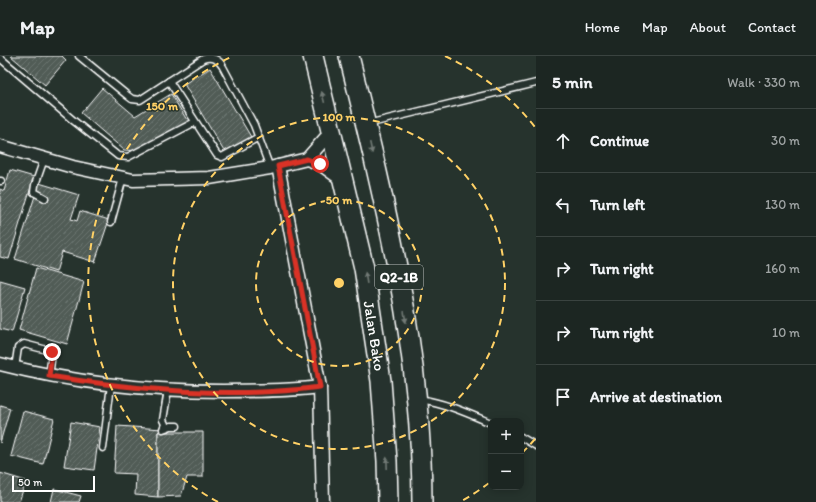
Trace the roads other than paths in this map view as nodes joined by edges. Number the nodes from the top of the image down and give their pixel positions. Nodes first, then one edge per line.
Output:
1 (79, 56) edge
2 (313, 56) edge
3 (349, 56) edge
4 (0, 58) edge
5 (170, 81) junction
6 (536, 83) edge
7 (195, 122) junction
8 (366, 124) junction
9 (330, 133) junction
10 (260, 137) junction
11 (0, 146) edge
12 (44, 159) junction
13 (307, 159) junction
14 (274, 167) junction
15 (123, 178) junction
16 (342, 180) junction
17 (45, 198) dead end
18 (111, 222) dead end
19 (0, 364) edge
20 (15, 368) junction
21 (49, 376) junction
22 (111, 385) junction
23 (320, 387) junction
24 (168, 390) junction
25 (417, 399) junction
26 (488, 422) edge
27 (177, 426) dead end
28 (524, 439) edge
29 (536, 446) edge
30 (103, 448) dead end
31 (323, 502) edge
32 (388, 502) edge
33 (422, 502) edge

1 - 5 lane
9 -> 2 main road, Jalan Bako
3 - 8 main road, Q2-1B
4 - 7 lane
5 - 7 lane
5 - 10 lane
6 - 8 lane
7 - 10 lane
8 -> 25 main road, Q2-1B
9 - 13 street
9 - 16 main road, Jalan Bako
10 - 14 lane
11 - 12 street
12 - 15 street
12 - 17 lane
13 - 14 street
13 - 16 street
14 - 15 street
14 - 23 street
15 - 18 lane
32 -> 16 main road, Jalan Bako
19 - 20 street
20 - 21 street
20 - 21 lane
21 - 22 street
22 - 24 street
22 - 30 lane
23 - 24 street
23 - 31 street
24 - 27 lane
25 - 26 lane
25 - 33 main road, Q2-1B
28 - 29 lane

